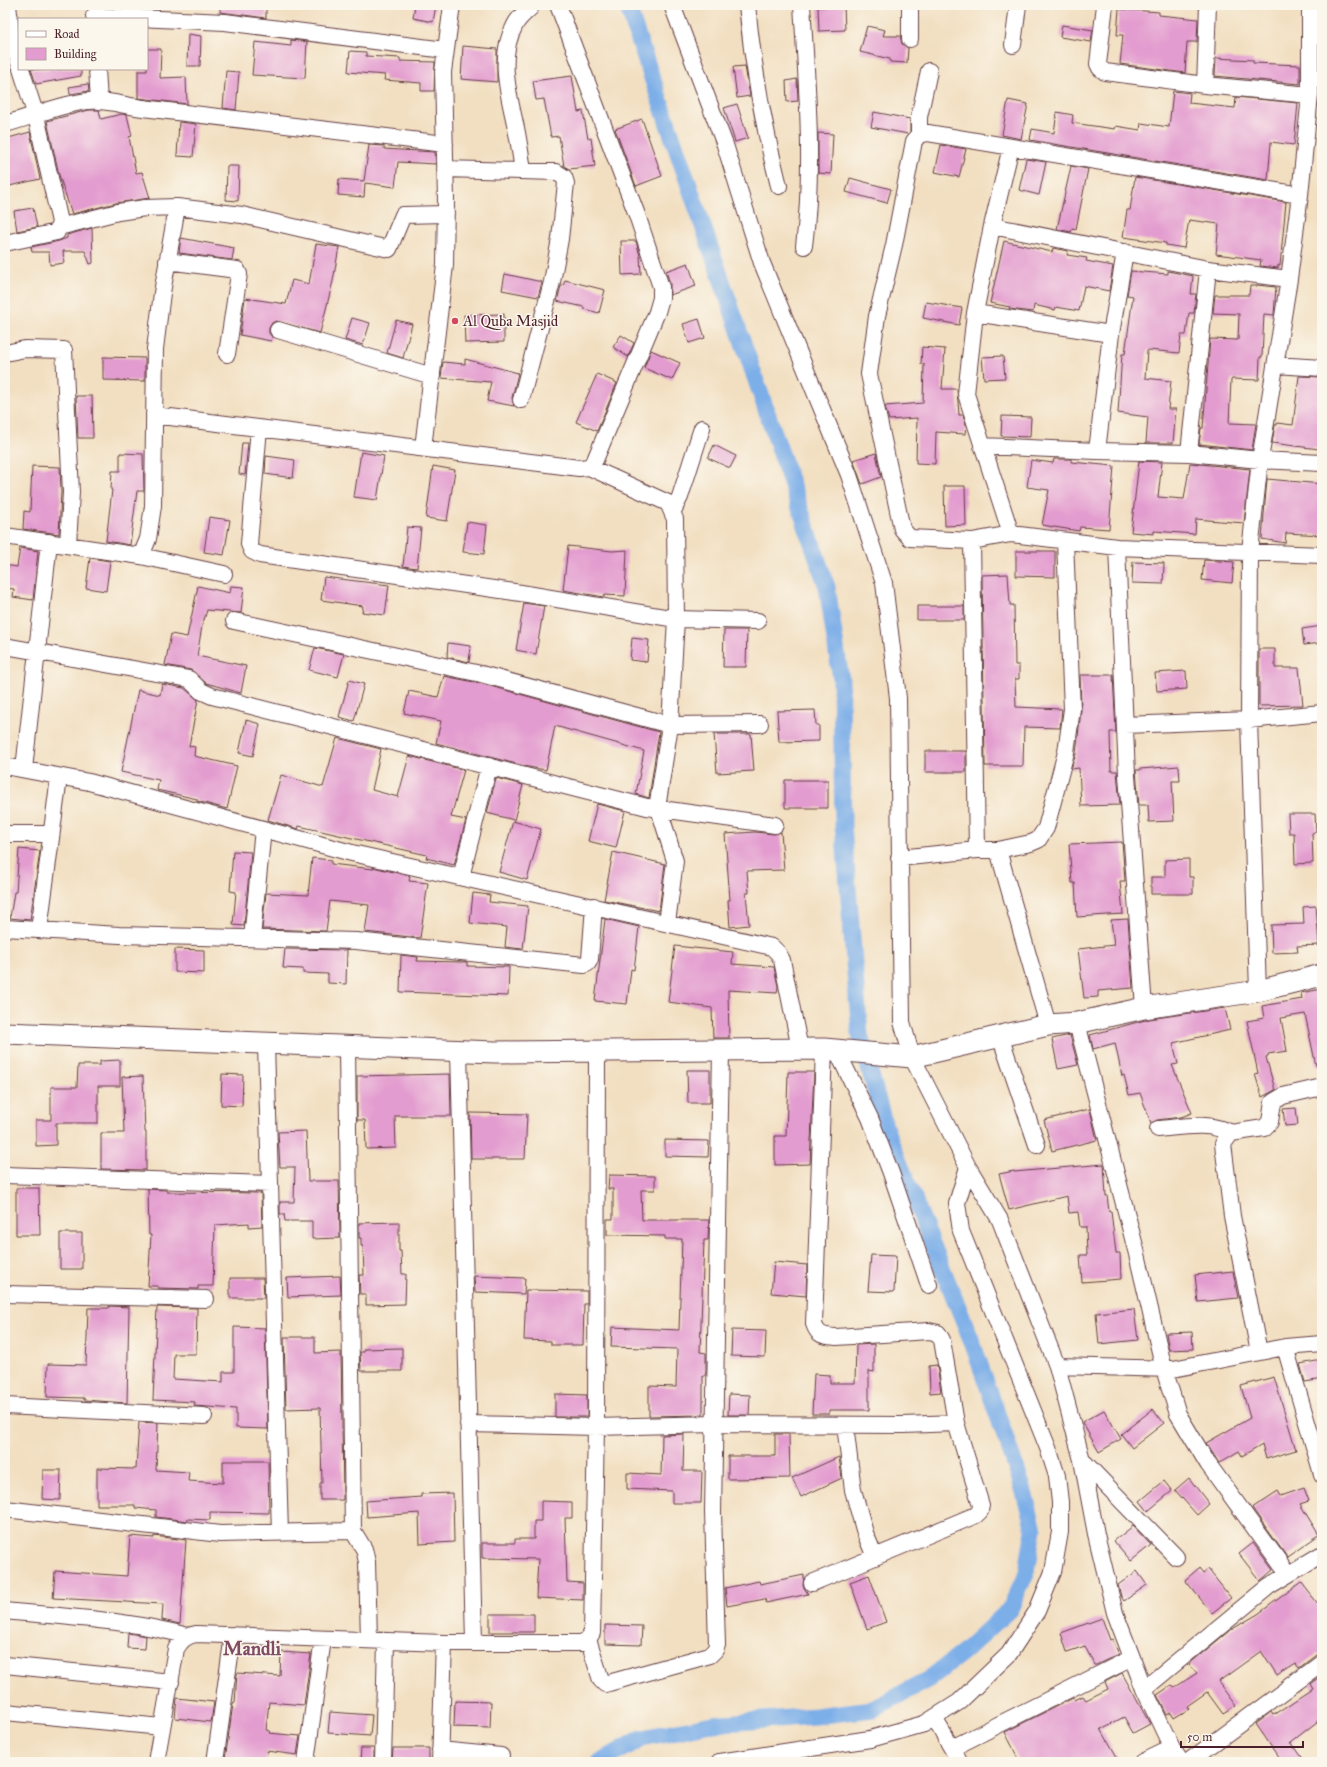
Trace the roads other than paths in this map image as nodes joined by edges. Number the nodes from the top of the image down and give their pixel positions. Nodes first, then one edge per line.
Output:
1 (8, 5) edge
2 (452, 5) edge
3 (556, 5) edge
4 (672, 5) edge
5 (747, 5) edge
6 (802, 5) edge
7 (910, 5) edge
8 (1018, 5) edge
9 (1105, 5) edge
10 (1208, 5) edge
11 (1310, 5) edge
12 (530, 6) edge
13 (94, 13) edge
14 (910, 38) dead end
15 (1014, 45) dead end
16 (445, 50) junction
17 (18, 60) edge
18 (21, 70) edge
19 (97, 70) edge
20 (929, 71) dead end
21 (1205, 85) junction
22 (1310, 95) junction
23 (99, 101) junction
24 (36, 116) junction
25 (5, 124) edge
26 (919, 135) junction
27 (445, 144) junction
28 (1011, 147) junction
29 (445, 169) junction
30 (523, 171) junction
31 (779, 186) dead end
32 (1300, 195) junction
33 (177, 207) junction
34 (446, 214) junction
35 (992, 226) junction
36 (60, 227) junction
37 (5, 243) edge
38 (804, 246) dead end
39 (1124, 252) junction
40 (167, 261) junction
41 (1208, 269) junction
42 (1289, 279) junction
43 (975, 313) junction
44 (278, 330) dead end
45 (1111, 334) junction
46 (5, 353) edge
47 (227, 354) dead end
48 (1275, 366) junction
49 (1322, 368) edge
50 (432, 376) junction
51 (521, 400) dead end
52 (154, 415) junction
53 (259, 428) junction
54 (702, 428) dead end
55 (982, 446) junction
56 (423, 448) junction
57 (1097, 450) junction
58 (1189, 453) junction
59 (1260, 460) junction
60 (1322, 462) edge
61 (589, 468) junction
62 (673, 511) junction
63 (1011, 534) junction
64 (5, 536) edge
65 (972, 541) junction
66 (1066, 541) junction
67 (49, 542) junction
68 (68, 545) junction
69 (1117, 547) junction
70 (1250, 551) junction
71 (1322, 555) edge
72 (141, 556) junction
73 (224, 574) dead end
74 (676, 619) junction
75 (234, 621) dead end
76 (758, 621) dead end
77 (5, 646) edge
78 (38, 651) junction
79 (1322, 713) edge
80 (1249, 720) junction
81 (760, 724) dead end
82 (670, 725) junction
83 (1125, 725) junction
84 (5, 766) edge
85 (489, 766) junction
86 (24, 769) junction
87 (58, 777) junction
88 (659, 809) junction
89 (775, 825) dead end
90 (262, 829) junction
91 (5, 834) edge
92 (52, 834) junction
93 (977, 850) junction
94 (998, 850) junction
95 (899, 858) junction
96 (461, 877) junction
97 (594, 906) junction
98 (667, 923) junction
99 (5, 928) edge
100 (39, 930) junction
101 (252, 938) junction
102 (1322, 975) edge
103 (1258, 990) junction
104 (1144, 1008) junction
105 (1077, 1023) junction
106 (1048, 1025) junction
107 (5, 1033) edge
108 (1000, 1036) junction
109 (266, 1044) junction
110 (347, 1047) junction
111 (800, 1049) junction
112 (836, 1049) junction
113 (721, 1050) junction
114 (459, 1051) junction
115 (597, 1051) junction
116 (912, 1057) junction
117 (1322, 1087) edge
118 (1158, 1129) dead end
119 (1230, 1133) junction
120 (1037, 1144) dead end
121 (968, 1167) junction
122 (5, 1175) edge
123 (270, 1184) junction
124 (929, 1285) dead end
125 (5, 1294) edge
126 (206, 1299) dead end
127 (1322, 1344) edge
128 (1285, 1347) junction
129 (1259, 1352) junction
130 (1057, 1366) junction
131 (1164, 1369) junction
132 (5, 1406) edge
133 (204, 1416) dead end
134 (956, 1423) junction
135 (468, 1424) junction
136 (714, 1424) junction
137 (845, 1425) junction
138 (596, 1427) junction
139 (1082, 1460) junction
140 (1322, 1474) edge
141 (5, 1509) edge
142 (353, 1531) junction
143 (280, 1533) junction
144 (1322, 1554) edge
145 (875, 1556) junction
146 (1176, 1557) dead end
147 (1288, 1574) junction
148 (812, 1583) dead end
149 (5, 1611) edge
150 (233, 1635) junction
151 (188, 1636) junction
152 (323, 1638) junction
153 (588, 1639) junction
154 (369, 1640) junction
155 (386, 1641) junction
156 (474, 1642) junction
157 (444, 1643) junction
158 (1132, 1658) junction
159 (1322, 1663) edge
160 (5, 1665) edge
161 (171, 1682) junction
162 (1144, 1689) junction
163 (5, 1712) edge
164 (934, 1718) junction
165 (162, 1727) junction
166 (823, 1746) junction
167 (1172, 1748) junction
168 (956, 1755) edge
169 (440, 1756) edge
170 (501, 1756) dead end
171 (156, 1762) edge
172 (215, 1762) edge
173 (306, 1762) edge
174 (383, 1762) edge
175 (719, 1762) edge
176 (812, 1762) edge
177 (1143, 1762) edge
178 (1181, 1762) edge
179 (1188, 1762) edge

1 - 17 street
2 - 16 street
3 - 12 street
3 - 61 street
4 - 95 street
5 - 31 street
6 - 38 street
7 - 14 street
8 - 15 street
9 - 21 street
10 - 21 street
11 - 22 street
12 - 30 street
13 - 16 street
16 - 27 street
18 - 24 street
19 - 23 street
20 - 26 street
21 - 22 street
22 - 32 street
23 - 24 street
23 - 27 street
24 - 25 street
24 - 36 street
26 - 28 street
26 - 65 street
27 - 29 street
28 - 32 street
28 - 35 street
29 - 30 street
29 - 34 street
30 - 51 street
32 - 42 street
33 - 34 street
33 - 36 street
33 - 40 street
34 - 50 street
35 - 39 street
35 - 43 street
36 - 37 street
39 - 41 street
39 - 45 street
40 - 47 street
40 - 52 street
41 - 42 street
41 - 58 street
42 - 48 street
43 - 45 street
43 - 55 street
44 - 50 street
45 - 57 street
46 - 68 street
48 - 49 street
48 - 59 street
50 - 56 street
52 - 53 street
52 - 72 street
53 - 56 street
53 - 74 street
54 - 62 street
55 - 57 street
55 - 63 street
56 - 61 street
57 - 58 street
58 - 59 street
59 - 60 street
59 - 70 street
61 - 62 street
62 - 74 street
63 - 65 street
63 - 66 street
64 - 67 street
65 - 93 street
66 - 69 street
66 - 94 street
67 - 68 street
67 - 78 street
68 - 72 street
69 - 70 street
69 - 83 street
70 - 71 street
70 - 80 street
72 - 73 street
74 - 76 street
74 - 82 street
75 - 82 street
77 - 78 street
78 - 85 street
78 - 86 street
79 - 80 street
80 - 83 street
80 - 103 street
81 - 82 street
82 - 88 street
83 - 104 street
84 - 86 street
85 - 88 street
85 - 96 street
86 - 87 street
87 - 90 street
87 - 92 street
88 - 89 street
88 - 98 street
90 - 96 street
90 - 101 street
91 - 92 street
92 - 100 street
93 - 94 street
93 - 95 street
94 - 106 street
95 - 116 street
96 - 97 street
97 - 98 street
97 - 101 street
98 - 111 street
99 - 100 street
100 - 101 street
102 - 103 street
103 - 104 street
104 - 105 street
105 - 106 street
105 - 131 street
106 - 108 street
107 - 109 street
108 - 116 street
108 - 120 street
109 - 110 street
109 - 123 street
110 - 114 street
110 - 142 street
111 - 112 street
111 - 113 street
112 - 116 street
112 - 124 street
112 - 134 street
113 - 115 street
113 - 136 street
114 - 115 street
114 - 135 street
115 - 138 street
116 - 121 street
117 - 119 street
118 - 119 street
119 - 129 street
121 - 130 street
121 - 164 street
122 - 123 street
123 - 143 street
125 - 126 street
127 - 128 street
128 - 129 street
128 - 140 street
129 - 131 street
130 - 131 street
130 - 139 street
131 - 147 street
132 - 133 street
134 - 137 street
134 - 145 street
135 - 138 street
135 - 156 street
136 - 137 street
136 - 138 street
136 - 153 street
137 - 145 street
138 - 153 street
139 - 146 street
139 - 158 street
141 - 143 street
142 - 143 street
142 - 154 street
144 - 147 street
145 - 148 street
147 - 162 street
149 - 151 street
150 - 151 street
150 - 152 street
150 - 172 street
151 - 161 street
152 - 154 street
152 - 173 street
153 - 156 street
154 - 155 street
155 - 157 street
155 - 174 street
156 - 157 street
157 - 169 street
158 - 162 street
158 - 168 street
159 - 179 street
160 - 161 street
161 - 165 street
162 - 167 street
163 - 165 street
164 - 166 street
164 - 168 street
165 - 171 street
166 - 175 street
166 - 176 street
167 - 177 street
167 - 178 street
169 - 170 street

